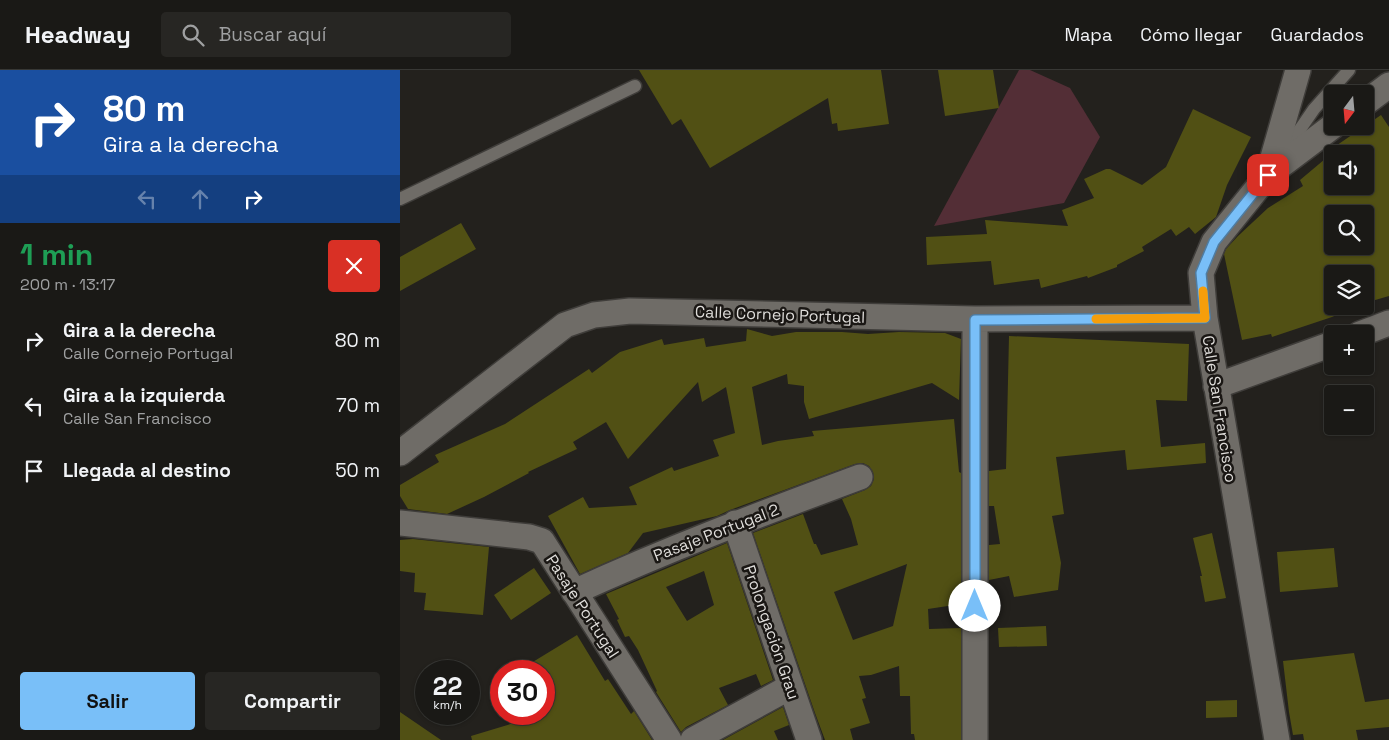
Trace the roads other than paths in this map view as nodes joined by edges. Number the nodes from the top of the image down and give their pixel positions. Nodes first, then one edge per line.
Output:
1 (1298, 70) edge
2 (1349, 70) edge
3 (635, 86) dead end
4 (1389, 86) edge
5 (1374, 97) edge
6 (1324, 133) edge
7 (1268, 175) junction
8 (400, 199) edge
9 (1205, 318) junction
10 (975, 320) junction
11 (1389, 323) edge
12 (1374, 329) edge
13 (1324, 347) edge
14 (1216, 386) junction
15 (400, 453) edge
16 (860, 477) dead end
17 (400, 522) edge
18 (735, 523) junction
19 (574, 592) junction
20 (790, 687) junction
21 (669, 740) edge
22 (693, 740) edge
23 (809, 740) edge
24 (975, 740) edge
25 (1276, 740) edge

1 - 7 street, Calle San Francisco
2 - 7 lane
3 - 8 lane
4 - 5 street
6 - 7 street
7 - 9 street, Calle San Francisco
9 - 10 street, Calle Cornejo Portugal
9 - 14 street, Calle San Francisco
10 - 15 street, Calle Cornejo Portugal
10 - 24 street
11 - 12 street
13 - 14 street
14 - 25 street, Calle San Francisco
16 - 18 street, Pasaje Portugal 2
17 - 19 street, Pasaje Portugal
18 - 19 street, Pasaje Portugal 2
18 - 20 street, Prolongación Grau
19 - 21 street, Pasaje Portugal
20 - 22 street
20 - 23 street, Prolongación Grau

